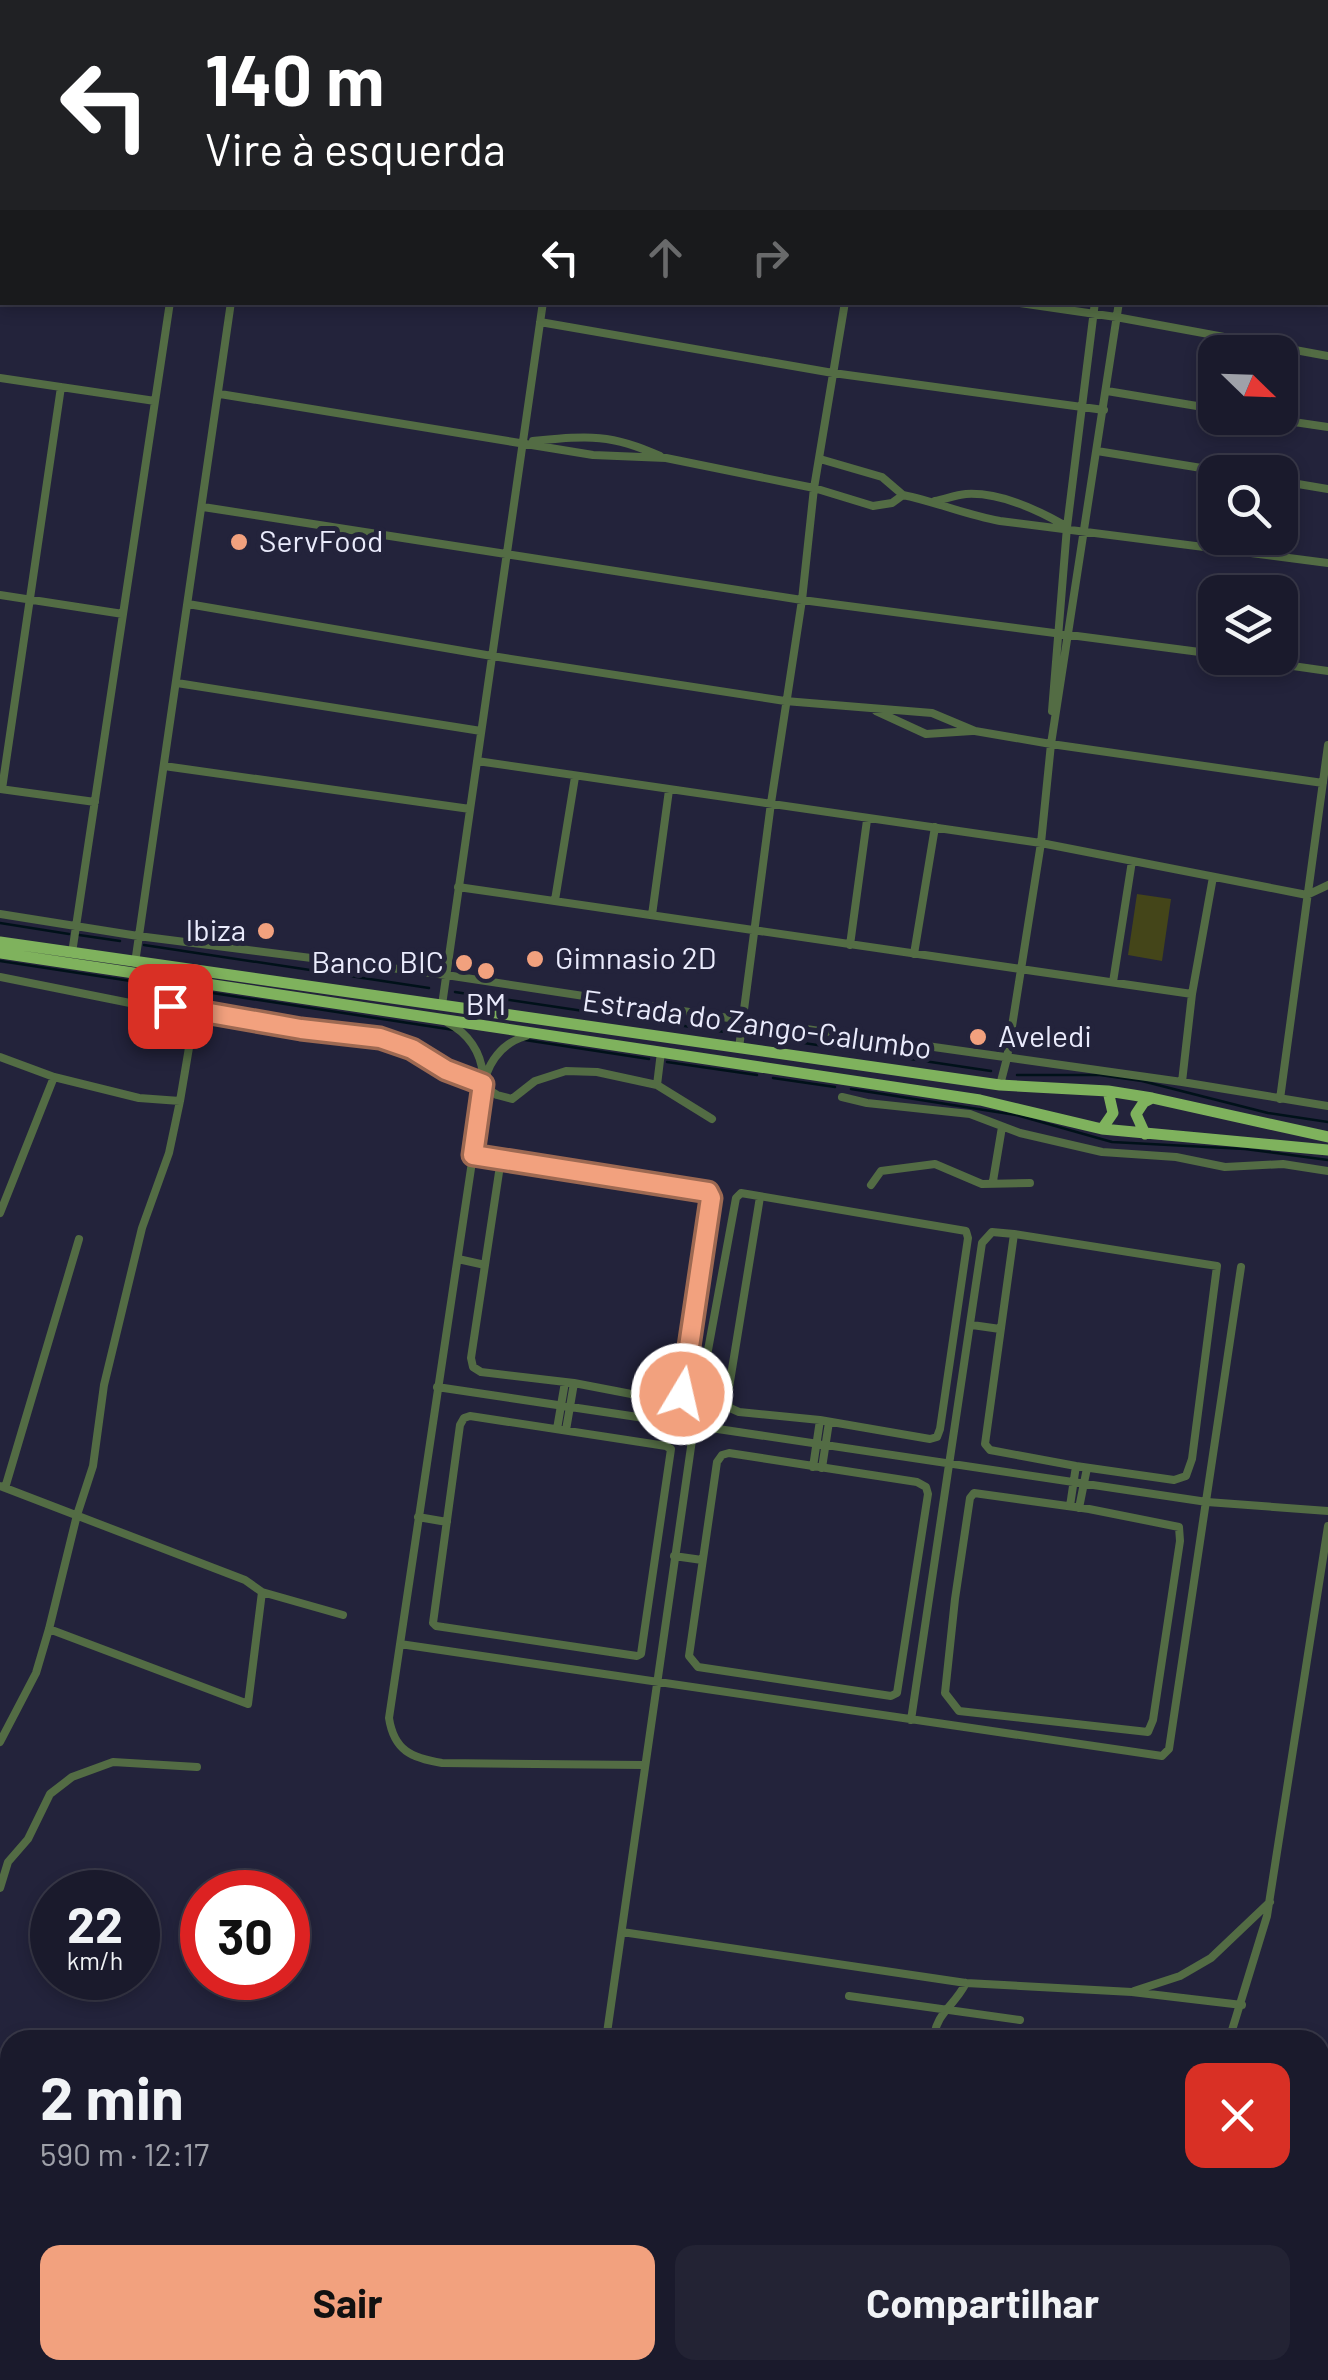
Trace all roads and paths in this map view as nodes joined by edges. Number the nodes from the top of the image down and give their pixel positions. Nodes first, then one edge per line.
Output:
1 (170, 305) edge
2 (231, 305) edge
3 (543, 305) edge
4 (845, 305) edge
5 (1033, 305) edge
6 (1094, 305) edge
7 (1118, 305) edge
8 (1093, 314) junction
9 (1116, 317) junction
10 (540, 322) junction
11 (1328, 356) edge
12 (834, 374) junction
13 (0, 378) edge
14 (61, 387) junction
15 (1107, 391) junction
16 (220, 394) junction
17 (155, 401) junction
18 (1198, 406) edge
19 (1084, 407) junction
20 (1104, 410) junction
21 (1298, 423) edge
22 (1328, 427) edge
23 (524, 442) junction
24 (1096, 451) junction
25 (666, 458) junction
26 (820, 459) junction
27 (1198, 467) edge
28 (1298, 485) edge
29 (814, 488) junction
30 (1328, 490) edge
31 (904, 495) junction
32 (935, 502) junction
33 (202, 506) junction
34 (1067, 527) junction
35 (1084, 530) junction
36 (506, 555) junction
37 (1328, 563) edge
38 (0, 596) edge
39 (30, 600) junction
40 (802, 600) junction
41 (188, 604) junction
42 (123, 614) junction
43 (1056, 632) junction
44 (1070, 634) junction
45 (1198, 652) edge
46 (492, 656) junction
47 (1298, 666) edge
48 (1328, 670) edge
49 (177, 682) junction
50 (786, 701) junction
51 (872, 710) junction
52 (481, 731) junction
53 (975, 731) junction
54 (1051, 744) junction
55 (1328, 744) edge
56 (477, 761) junction
57 (164, 766) junction
58 (1327, 771) edge
59 (575, 776) junction
60 (1323, 783) junction
61 (1, 789) edge
62 (669, 790) junction
63 (95, 802) junction
64 (770, 803) junction
65 (470, 808) junction
66 (868, 820) junction
67 (935, 827) junction
68 (1041, 843) junction
69 (1132, 861) junction
70 (1213, 877) junction
71 (1328, 885) edge
72 (458, 887) junction
73 (1306, 895) junction
74 (556, 900) junction
75 (0, 914) edge
76 (652, 915) junction
77 (76, 926) junction
78 (755, 931) junction
79 (138, 936) junction
80 (0, 942) edge
81 (850, 945) junction
82 (0, 953) edge
83 (72, 953) junction
84 (914, 954) junction
85 (135, 962) junction
86 (1021, 968) junction
87 (446, 974) junction
88 (0, 977) edge
89 (1113, 982) junction
90 (188, 987) junction
91 (1192, 994) junction
92 (119, 1000) junction
93 (442, 1005) junction
94 (170, 1006) junction
95 (197, 1012) junction
96 (439, 1019) junction
97 (742, 1020) junction
98 (543, 1034) junction
99 (739, 1048) junction
100 (0, 1057) edge
101 (660, 1058) junction
102 (1008, 1058) junction
103 (54, 1077) junction
104 (483, 1082) junction
105 (1182, 1082) junction
106 (656, 1085) junction
107 (1000, 1085) junction
108 (1108, 1091) junction
109 (842, 1096) dead end
110 (1152, 1098) junction
111 (1280, 1099) junction
112 (180, 1101) junction
113 (1328, 1106) edge
114 (712, 1119) dead end
115 (1002, 1126) junction
116 (1102, 1129) junction
117 (1145, 1134) junction
118 (1328, 1136) edge
119 (1328, 1150) edge
120 (473, 1155) junction
121 (502, 1158) junction
122 (0, 1168) edge
123 (1328, 1172) edge
124 (14, 1174) junction
125 (993, 1181) junction
126 (1030, 1183) dead end
127 (872, 1185) dead end
128 (760, 1197) junction
129 (0, 1213) edge
130 (1014, 1234) junction
131 (78, 1239) dead end
132 (458, 1260) junction
133 (485, 1265) junction
134 (1241, 1266) dead end
135 (718, 1299) junction
136 (742, 1303) junction
137 (972, 1325) junction
138 (1000, 1329) junction
139 (570, 1383) junction
140 (437, 1387) junction
141 (566, 1406) junction
142 (825, 1421) junction
143 (694, 1426) junction
144 (562, 1430) junction
145 (821, 1444) junction
146 (951, 1464) junction
147 (1076, 1466) junction
148 (818, 1467) junction
149 (1088, 1468) junction
150 (1078, 1483) junction
151 (2, 1487) edge
152 (1206, 1502) junction
153 (1074, 1507) junction
154 (1328, 1511) edge
155 (77, 1514) junction
156 (418, 1518) junction
157 (447, 1522) junction
158 (1328, 1526) edge
159 (674, 1556) junction
160 (702, 1560) junction
161 (262, 1592) junction
162 (930, 1595) junction
163 (955, 1598) junction
164 (344, 1615) dead end
165 (49, 1629) junction
166 (400, 1644) junction
167 (655, 1682) junction
168 (911, 1720) junction
169 (0, 1742) edge
170 (644, 1765) junction
171 (197, 1766) dead end
172 (0, 1888) edge
173 (1270, 1902) junction
174 (622, 1932) junction
175 (966, 1983) junction
176 (1132, 1992) junction
177 (849, 1996) dead end
178 (1242, 2005) junction
179 (946, 2010) junction
180 (1020, 2020) dead end
181 (607, 2030) edge
182 (935, 2030) edge
183 (1233, 2030) edge

1 - 17 street
2 - 16 street
3 - 10 street
4 - 12 street
5 - 8 street
6 - 8 street
7 - 9 street
8 - 9 street
8 - 19 street
9 - 11 street
9 - 15 street
10 - 12 street
10 - 23 street
12 - 19 street
12 - 26 street
13 - 14 street
14 - 17 street
14 - 39 street
15 - 18 street
15 - 20 street
16 - 23 street
16 - 33 street
17 - 42 street
19 - 20 street
19 - 34 street
20 - 24 street
21 - 22 street
23 - 25 street
23 - 25 street
23 - 36 street
24 - 27 street
24 - 35 street
25 - 29 street
26 - 29 street
26 - 31 street
28 - 30 street
29 - 31 street
29 - 40 street
31 - 32 street
32 - 34 street
32 - 34 street
33 - 36 street
33 - 41 street
34 - 35 street
34 - 43 street
35 - 37 street
35 - 44 street
36 - 40 street
36 - 46 street
38 - 39 street
39 - 42 street
39 - 61 street
40 - 43 street
40 - 50 street
41 - 46 street
41 - 49 street
42 - 63 street
43 - 44 street
43 - 54 street
44 - 45 street
44 - 54 street
46 - 50 street
46 - 52 street
47 - 48 street
49 - 52 street
49 - 57 street
50 - 51 street
50 - 64 street
51 - 53 street
51 - 53 street
52 - 56 street
53 - 54 street
54 - 60 street
54 - 68 street
55 - 58 street
56 - 59 street
56 - 65 street
57 - 65 street
57 - 79 street
58 - 60 street
59 - 62 street
59 - 74 street
60 - 73 street
61 - 63 street
62 - 64 street
62 - 76 street
63 - 77 street
64 - 66 street
64 - 78 street
65 - 72 street
66 - 67 street
66 - 81 street
67 - 68 street
67 - 84 street
68 - 69 street
68 - 86 street
69 - 70 street
69 - 89 street
70 - 73 street
70 - 91 street
71 - 73 street
72 - 74 street
72 - 87 street
73 - 111 street
74 - 76 street
75 - 77 street
76 - 78 street
77 - 79 street
77 - 83 street
78 - 81 street
78 - 97 street
79 - 85 street
79 - 87 street
80 - 83 main road, Estrada do Zango-Calumbo
81 - 84 street
82 - 90 main road, Estrada do Zango-Calumbo
83 - 85 main road, Estrada do Zango-Calumbo
84 - 86 street
85 - 93 main road, Estrada do Zango-Calumbo
86 - 89 street
86 - 102 street
87 - 93 street
87 - 97 street
88 - 92 street
89 - 91 street
90 - 92 street
90 - 94 street
90 - 95 street
90 - 96 main road, Estrada do Zango-Calumbo
91 - 105 street
92 - 94 street
93 - 99 main road, Estrada do Zango-Calumbo
94 - 95 street
95 - 104 street
95 - 112 street
96 - 98 main road, Estrada do Zango-Calumbo
96 - 104 street
97 - 99 street
97 - 102 street
98 - 101 main road, Estrada do Zango-Calumbo
98 - 104 street
99 - 107 main road, Estrada do Zango-Calumbo
100 - 103 street
101 - 106 street
101 - 116 main road, Estrada do Zango-Calumbo
102 - 105 street
102 - 107 street
103 - 112 street
103 - 124 street
104 - 106 street
104 - 120 street
105 - 111 street
106 - 114 street
107 - 108 main road, Estrada do Zango-Calumbo
108 - 110 main road, Estrada do Zango-Calumbo
108 - 116 main road
109 - 115 street
110 - 117 main road
110 - 118 main road, Estrada do Zango-Calumbo
111 - 113 street
112 - 155 street
115 - 123 street
115 - 125 street
116 - 117 main road, Estrada do Zango-Calumbo
117 - 119 main road, Estrada do Zango-Calumbo
120 - 121 street
120 - 132 street
121 - 133 street
121 - 139 street
122 - 124 street
124 - 129 street
125 - 126 street
125 - 127 street
128 - 135 street
128 - 136 street
128 - 142 street
130 - 137 street
130 - 138 street
130 - 149 street
131 - 151 street
132 - 133 street
132 - 140 street
133 - 139 street
134 - 152 street
135 - 136 street
135 - 143 street
136 - 142 street
137 - 138 street
137 - 146 street
138 - 147 street
139 - 141 street
140 - 141 street
140 - 156 street
141 - 143 street
141 - 144 street
142 - 145 street
143 - 145 street
143 - 159 street
144 - 157 street
144 - 157 street
145 - 146 street
145 - 148 street
146 - 150 street
146 - 162 street
147 - 149 street
147 - 150 street
148 - 160 street
148 - 160 street
149 - 150 street
150 - 152 street
150 - 153 street
151 - 155 street
152 - 154 street
152 - 168 street
153 - 163 street
153 - 163 street
155 - 161 street
155 - 165 street
156 - 157 street
156 - 166 street
158 - 173 street
159 - 160 street
159 - 167 street
161 - 164 street
161 - 165 street
162 - 163 street
162 - 168 street
165 - 169 street
166 - 167 street
166 - 170 street
167 - 168 street
167 - 170 street
170 - 174 street
171 - 172 street
173 - 176 street
173 - 178 street
174 - 175 street
174 - 181 street
175 - 176 street
175 - 179 street
176 - 178 street
177 - 179 street
178 - 183 street
179 - 180 street
179 - 182 street

